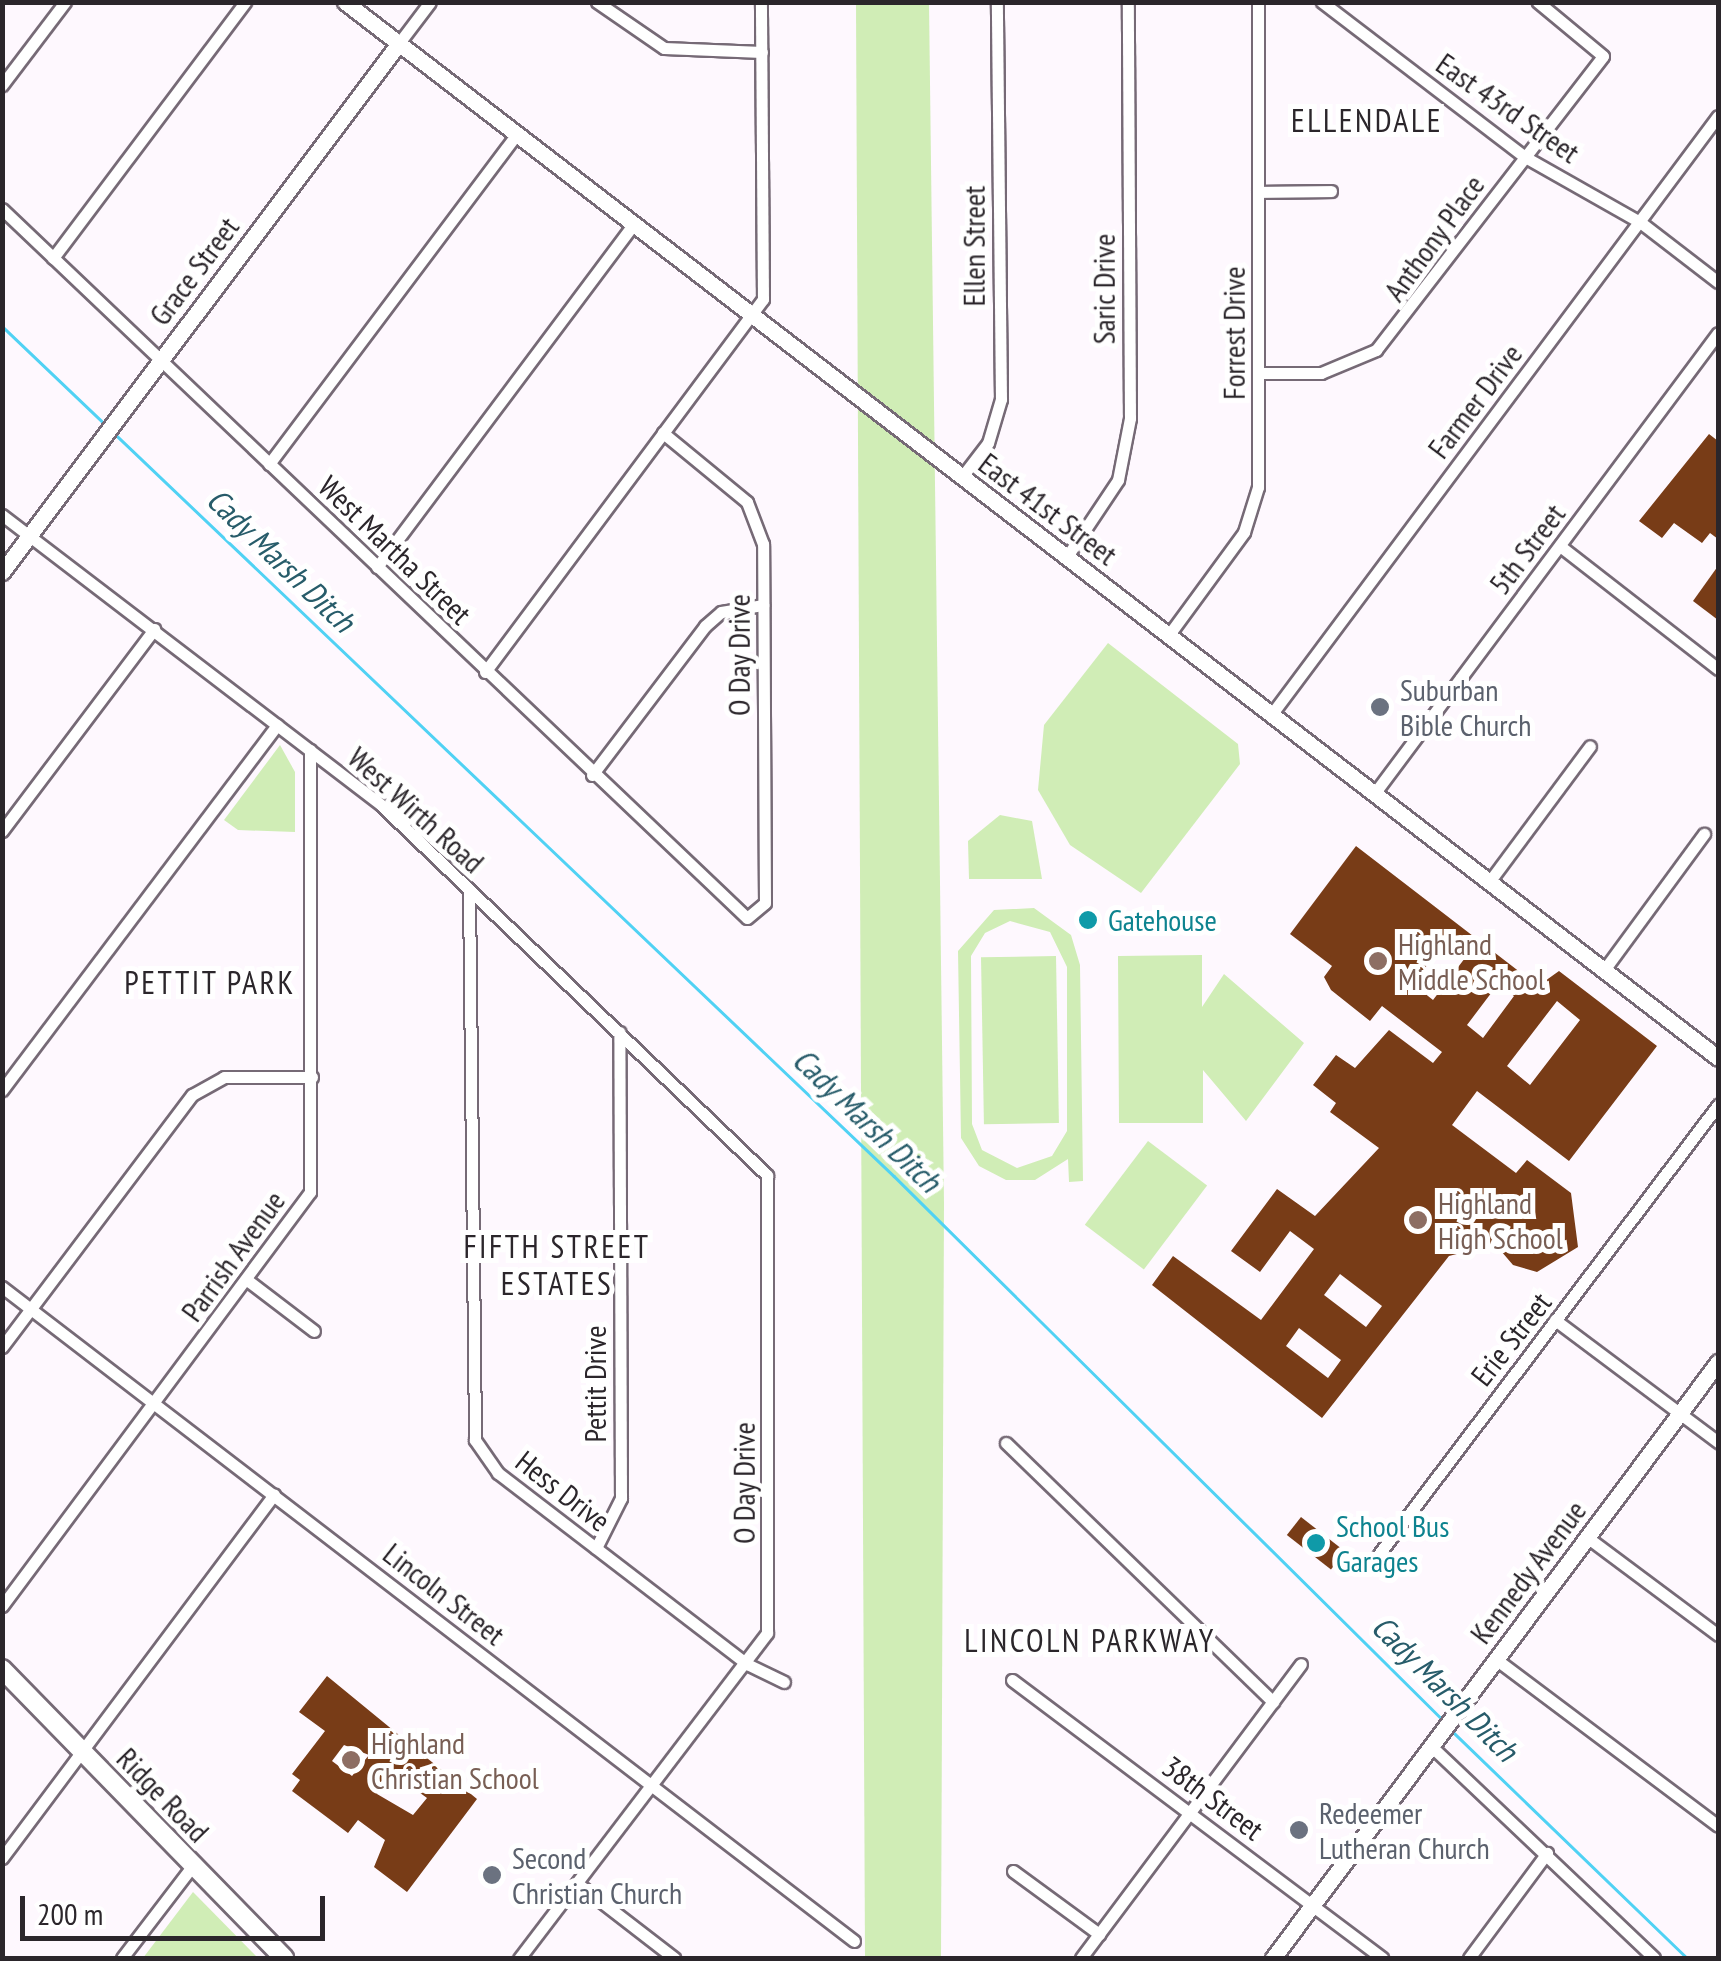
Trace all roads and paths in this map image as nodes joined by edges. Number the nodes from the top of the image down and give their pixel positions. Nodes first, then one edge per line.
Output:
1 (65, 2) edge
2 (246, 2) edge
3 (345, 2) edge
4 (430, 2) edge
5 (598, 2) edge
6 (762, 2) edge
7 (997, 2) edge
8 (1128, 2) edge
9 (1258, 2) edge
10 (1322, 2) edge
11 (1538, 2) edge
12 (399, 44) junction
13 (762, 52) junction
14 (2, 85) edge
15 (1718, 116) edge
16 (517, 134) junction
17 (1525, 157) junction
18 (1331, 191) dead end
19 (1258, 192) junction
20 (2, 210) edge
21 (1640, 222) junction
22 (634, 224) junction
23 (54, 258) junction
24 (1718, 282) edge
25 (752, 315) junction
26 (1718, 333) edge
27 (160, 361) junction
28 (1260, 373) junction
29 (663, 433) junction
30 (269, 464) junction
31 (961, 478) junction
32 (2, 515) edge
33 (30, 536) junction
34 (1560, 546) junction
35 (1066, 558) junction
36 (377, 568) junction
37 (2, 572) edge
38 (763, 605) junction
39 (154, 629) junction
40 (1168, 636) junction
41 (1718, 669) edge
42 (485, 672) junction
43 (1271, 715) junction
44 (277, 724) junction
45 (1590, 746) dead end
46 (310, 750) junction
47 (592, 775) junction
48 (1374, 794) junction
49 (2, 830) edge
50 (1704, 834) dead end
51 (1489, 882) junction
52 (469, 890) junction
53 (755, 916) joint
54 (1604, 970) junction
55 (618, 1032) junction
56 (1718, 1058) edge
57 (312, 1077) junction
58 (2, 1090) edge
59 (1718, 1106) edge
60 (767, 1175) joint
61 (247, 1280) junction
62 (2, 1287) edge
63 (32, 1309) junction
64 (1555, 1320) junction
65 (314, 1331) dead end
66 (2, 1348) edge
67 (1718, 1362) edge
68 (154, 1404) junction
69 (1680, 1414) junction
70 (1718, 1442) edge
71 (1006, 1443) dead end
72 (274, 1494) junction
73 (1588, 1538) junction
74 (596, 1548) junction
75 (1380, 1554) dead end
76 (2, 1606) edge
77 (1718, 1635) edge
78 (1497, 1660) junction
79 (746, 1664) junction
80 (1301, 1664) dead end
81 (2, 1669) edge
82 (1012, 1680) dead end
83 (784, 1682) dead end
84 (1274, 1702) junction
85 (1436, 1741) junction
86 (80, 1748) junction
87 (653, 1786) junction
88 (1191, 1812) junction
89 (1718, 1826) edge
90 (1548, 1853) junction
91 (2, 1858) edge
92 (193, 1865) junction
93 (1014, 1871) dead end
94 (577, 1883) junction
95 (1312, 1905) junction
96 (1099, 1934) junction
97 (854, 1940) dead end
98 (667, 1956) edge
99 (122, 1958) edge
100 (284, 1958) edge
101 (519, 1958) edge
102 (1081, 1958) edge
103 (1273, 1958) edge
104 (1382, 1958) edge
105 (1469, 1958) edge
106 (1654, 1958) edge

1 - 14 street
2 - 23 street
3 - 12 street, East 41st Street
4 - 12 street, Grace Street
5 - 13 street
6 - 13 street
7 - 31 street, Ellen Street
8 - 35 street, Saric Drive
9 - 19 street, Forrest Drive
10 - 17 street, East 43rd Street
11 - 17 street, Anthony Place
12 - 16 street, East 41st Street
12 - 27 street, Grace Street
13 - 25 street
15 - 21 street, Farmer Drive
16 - 22 street, East 41st Street
16 - 30 street
17 - 21 street, East 43rd Street
17 - 28 street, Anthony Place
18 - 19 street
19 - 28 street, Forrest Drive
20 - 23 street, West Martha Street
21 - 24 street, East 43rd Street
21 - 43 street, Farmer Drive
22 - 25 street, East 41st Street
22 - 36 street
23 - 27 street, West Martha Street
25 - 29 street
25 - 31 street, East 41st Street
26 - 34 street, 5th Street
27 - 30 street, West Martha Street
27 - 33 street, Grace Street
28 - 40 street, Forrest Drive
29 - 38 street, O Day Drive
29 - 42 street
30 - 36 street, West Martha Street
31 - 35 street, East 41st Street
32 - 33 street, West Wirth Road
33 - 37 street, Grace Street
33 - 39 street, West Wirth Road
34 - 41 street
34 - 48 street, 5th Street
35 - 40 street, East 41st Street
36 - 42 street, West Martha Street
38 - 47 street
38 - 53 street, O Day Drive
39 - 44 street, West Wirth Road
39 - 49 street
40 - 43 street, East 41st Street
42 - 47 street, West Martha Street
43 - 48 street, East 41st Street
44 - 46 street, West Wirth Road
44 - 58 street
45 - 51 street
46 - 52 street, West Wirth Road
46 - 57 street, Parrish Avenue
47 - 53 street, West Martha Street
48 - 51 street, East 41st Street
50 - 54 street
51 - 54 street, East 41st Street
52 - 55 street, West Wirth Road
52 - 74 street, Hess Drive
54 - 56 street, East 41st Street
55 - 60 street, West Wirth Road
55 - 74 street, Pettit Drive
57 - 61 street, Parrish Avenue
57 - 63 street
59 - 64 street, Erie Street
60 - 79 street, O Day Drive
61 - 65 street
61 - 68 street, Parrish Avenue
62 - 63 street, Lincoln Street
63 - 66 street
63 - 68 street, Lincoln Street
64 - 69 street
64 - 75 street, Erie Street
67 - 69 street, Kennedy Avenue
68 - 72 street, Lincoln Street
68 - 76 street, Parrish Avenue
69 - 70 street
69 - 73 street, Kennedy Avenue
71 - 84 street
72 - 86 street
72 - 87 street, Lincoln Street
73 - 77 street
73 - 78 street, Kennedy Avenue
74 - 79 street, Hess Drive
78 - 85 street, Kennedy Avenue
78 - 89 street
79 - 83 street, Hess Drive
79 - 87 street, O Day Drive
80 - 84 street
81 - 86 main road, Ridge Road
82 - 88 street, 38th Street
84 - 88 street
85 - 90 street
85 - 95 street, Kennedy Avenue
86 - 91 street
86 - 92 main road, Ridge Road
87 - 94 street, O Day Drive
87 - 97 street, Lincoln Street
88 - 95 street, 38th Street
88 - 96 street
90 - 105 street
90 - 106 street
92 - 99 street
92 - 100 main road, Ridge Road
93 - 96 street
94 - 98 street
94 - 101 street, O Day Drive
95 - 103 street, Kennedy Avenue
95 - 104 street, 38th Street
96 - 102 street

